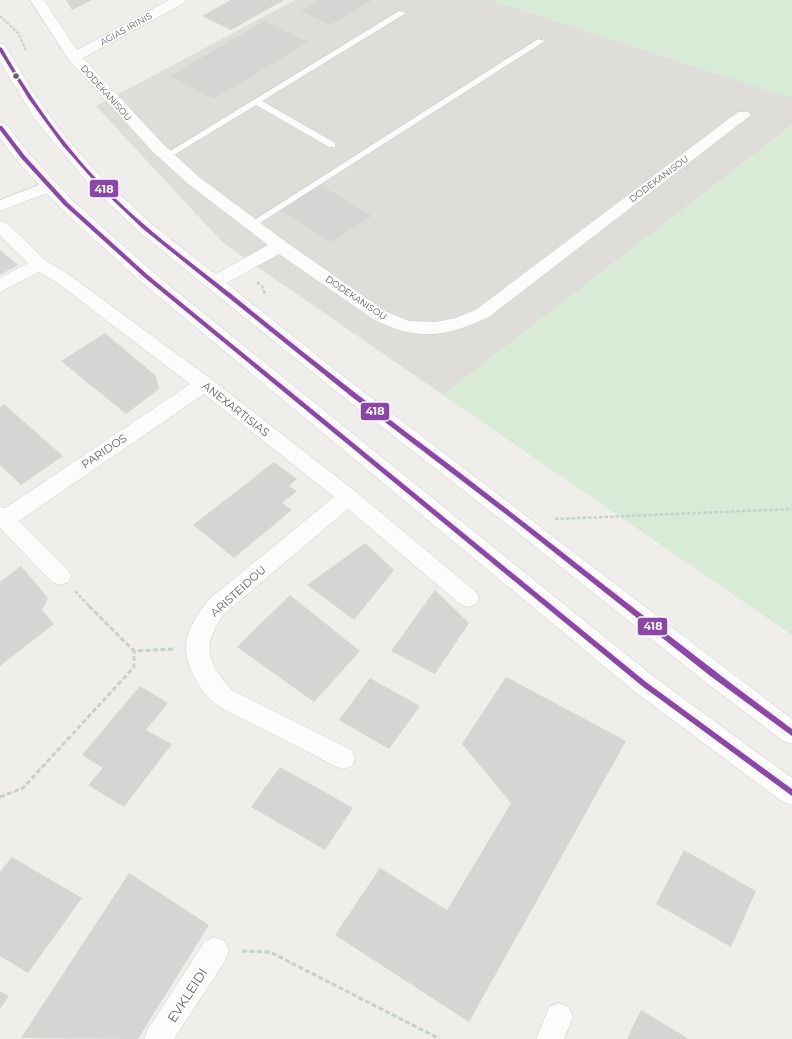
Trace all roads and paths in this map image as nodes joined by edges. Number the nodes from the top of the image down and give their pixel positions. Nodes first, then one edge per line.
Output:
1 (37, 0) edge
2 (179, 0) edge
3 (402, 13) dead end
4 (0, 16) edge
5 (541, 41) dead end
6 (0, 48) edge
7 (28, 53) dead end
8 (74, 57) junction
9 (256, 101) junction
10 (743, 115) dead end
11 (0, 127) edge
12 (332, 146) dead end
13 (166, 156) junction
14 (49, 186) junction
15 (0, 206) edge
16 (252, 224) junction
17 (0, 226) edge
18 (280, 246) junction
19 (39, 264) junction
20 (238, 269) junction
21 (213, 283) junction
22 (0, 286) edge
23 (267, 300) dead end
24 (204, 384) junction
25 (348, 496) junction
26 (792, 509) edge
27 (2, 517) edge
28 (559, 524) dead end
29 (60, 576) joint
30 (468, 598) dead end
31 (197, 647) junction
32 (134, 651) junction
33 (792, 733) edge
34 (343, 758) dead end
35 (792, 793) edge
36 (0, 797) edge
37 (215, 951) joint
38 (158, 1039) edge
39 (440, 1039) edge

1 - 8 street, DODEKANISOU
2 - 8 street, AGIAS IRINIS
3 - 9 lane
4 - 7 path
5 - 16 lane
6 - 21 main road
8 - 13 street, DODEKANISOU
9 - 12 lane
9 - 13 lane
10 - 18 street, DODEKANISOU
11 - 14 main road
13 - 16 street, DODEKANISOU
14 - 15 street
14 - 35 main road
16 - 18 street, DODEKANISOU
17 - 19 street, ANEXARTISIAS
18 - 20 street
19 - 22 street
19 - 24 street, ANEXARTISIAS
20 - 21 street
20 - 23 path
21 - 33 main road
24 - 25 street, ANEXARTISIAS
24 - 27 street, PARIDOS
25 - 30 street, ANEXARTISIAS
25 - 31 street, ARISTEIDOU
26 - 28 path
27 - 29 street, PARIDOS
29 - 32 path
31 - 32 path
31 - 34 street, ARISTEIDOU
32 - 36 path
37 - 38 street, EVKLEIDI
37 - 39 path

